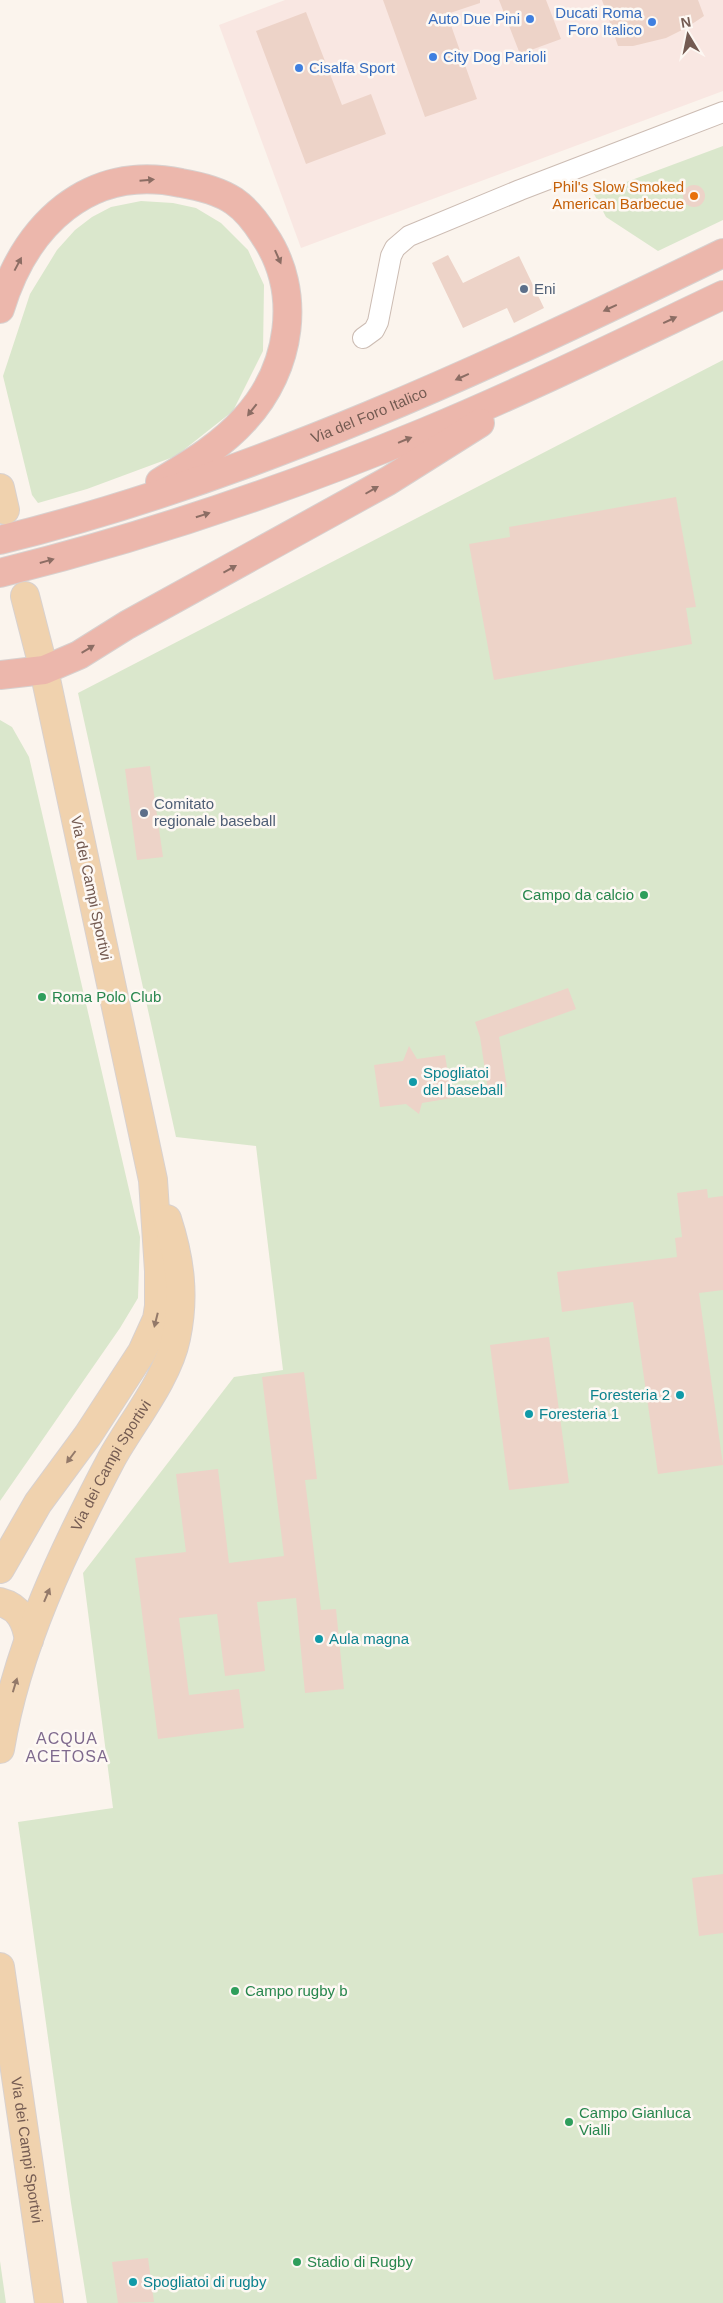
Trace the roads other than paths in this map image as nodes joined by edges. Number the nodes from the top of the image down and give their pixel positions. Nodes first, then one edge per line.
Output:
1 (723, 112) edge
2 (723, 253) edge
3 (723, 295) edge
4 (0, 309) edge
5 (363, 338) dead end
6 (563, 371) junction
7 (111, 511) junction
8 (0, 540) edge
9 (0, 573) edge
10 (25, 596) dead end
11 (44, 670) junction
12 (0, 674) edge
13 (153, 1180) junction
14 (0, 1570) edge
15 (0, 1602) edge
16 (30, 1640) junction
17 (0, 1749) edge
18 (0, 1967) edge
19 (49, 2303) edge

1 - 5 street
2 -> 7 highway, Via del Foro Italico
6 -> 3 highway
4 -> 7 highway
9 -> 6 highway
11 -> 6 highway
7 - 8 highway, Via del Foro Italico
10 - 11 main road, Via dei Campi Sportivi
11 - 12 highway
11 - 13 main road, Via dei Campi Sportivi
13 -> 14 main road, Via dei Campi Sportivi
16 -> 13 main road, Via dei Campi Sportivi
15 - 16 main road
17 -> 16 main road, Via dei Campi Sportivi
18 - 19 main road, Via dei Campi Sportivi

